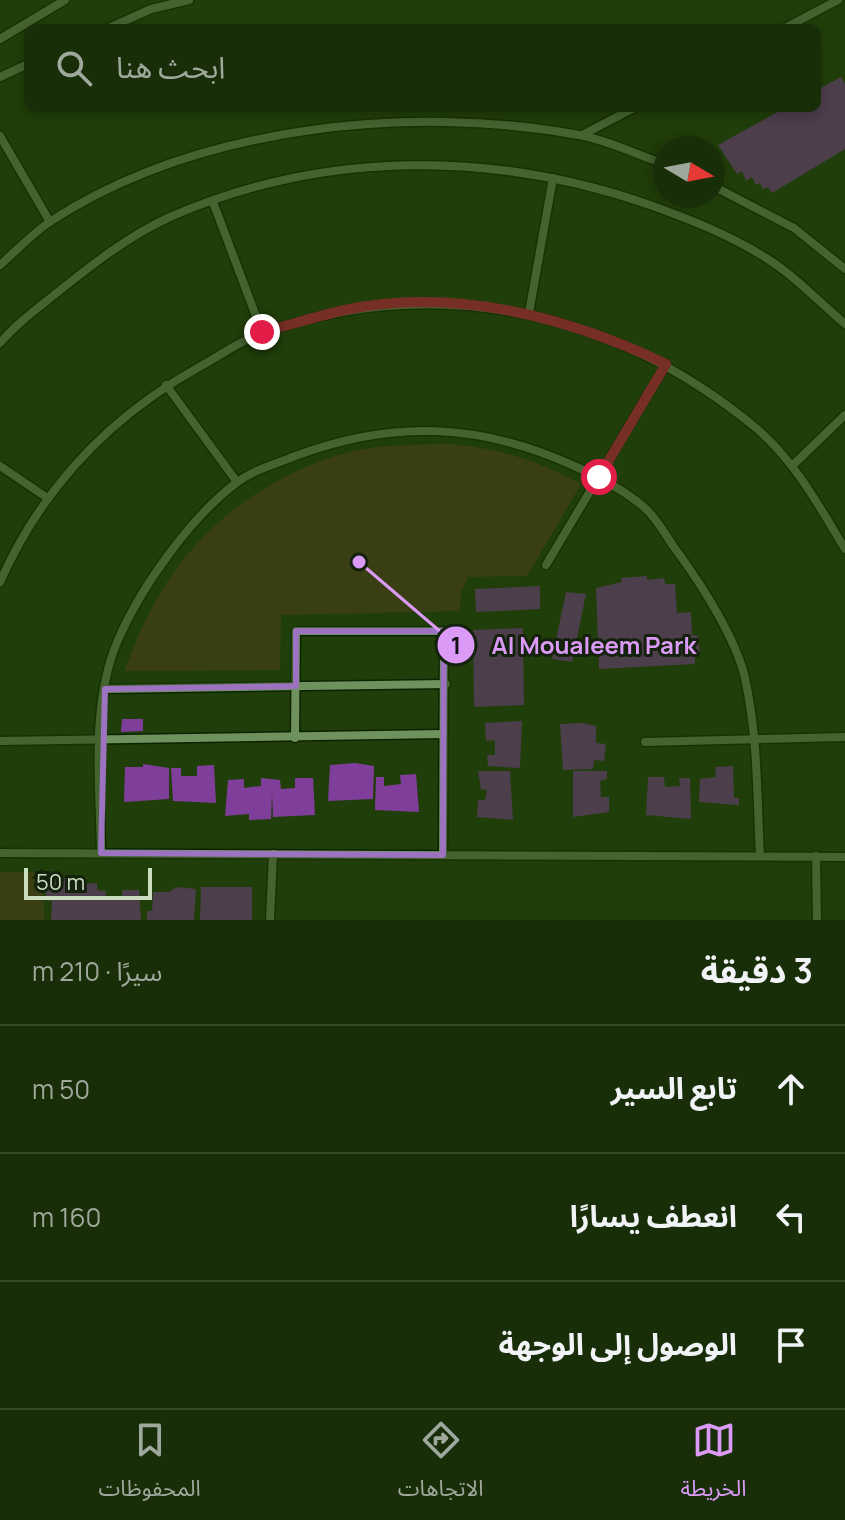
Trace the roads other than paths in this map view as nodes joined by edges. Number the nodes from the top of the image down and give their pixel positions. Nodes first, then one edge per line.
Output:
1 (65, 0) edge
2 (189, 0) edge
3 (838, 0) edge
4 (25, 24) edge
5 (118, 24) edge
6 (793, 24) edge
7 (24, 25) edge
8 (0, 39) edge
9 (24, 66) edge
10 (0, 77) edge
11 (626, 112) edge
12 (582, 135) junction
13 (0, 136) edge
14 (653, 160) edge
15 (553, 178) junction
16 (725, 192) edge
17 (213, 202) junction
18 (50, 222) junction
19 (0, 265) edge
20 (845, 269) edge
21 (529, 313) junction
22 (845, 324) edge
23 (262, 332) junction
24 (0, 343) edge
25 (666, 364) junction
26 (166, 385) junction
27 (845, 415) edge
28 (793, 465) junction
29 (0, 466) edge
30 (599, 477) junction
31 (237, 482) junction
32 (46, 497) junction
33 (845, 549) edge
34 (546, 565) dead end
35 (0, 582) edge
36 (446, 684) junction
37 (296, 686) junction
38 (105, 689) junction
39 (443, 734) junction
40 (845, 737) edge
41 (295, 738) junction
42 (755, 738) junction
43 (0, 741) edge
44 (100, 742) junction
45 (645, 742) dead end
46 (0, 853) edge
47 (101, 853) junction
48 (273, 854) junction
49 (443, 855) junction
50 (760, 856) junction
51 (816, 856) junction
52 (845, 857) edge
53 (270, 920) edge
54 (817, 920) edge

1 - 4 street
2 - 5 street
3 - 6 street
7 - 8 street
9 - 10 street
11 - 12 street
12 - 14 street
12 - 18 street
13 - 18 street
15 - 17 street
15 - 21 street
15 - 22 street
16 - 20 street
17 - 23 street
17 - 24 street
18 - 19 street
21 - 23 street
21 - 25 street
23 - 26 street
25 - 28 street
25 - 30 street
26 - 31 street
26 - 32 street
27 - 28 street
28 - 33 street
29 - 32 street
30 - 31 street
30 - 34 street
30 - 42 street
31 - 38 street
32 - 35 street
36 - 37 street
36 - 37 street
36 - 39 street
37 - 38 street
37 - 41 street
38 - 44 street
39 - 41 street
39 - 49 street
40 - 42 street
41 - 44 street
42 - 45 street
42 - 50 street
43 - 44 street
44 - 47 street
46 - 47 street
47 - 48 street
48 - 49 street
48 - 53 street
49 - 50 street
50 - 51 street
51 - 52 street
51 - 54 street

